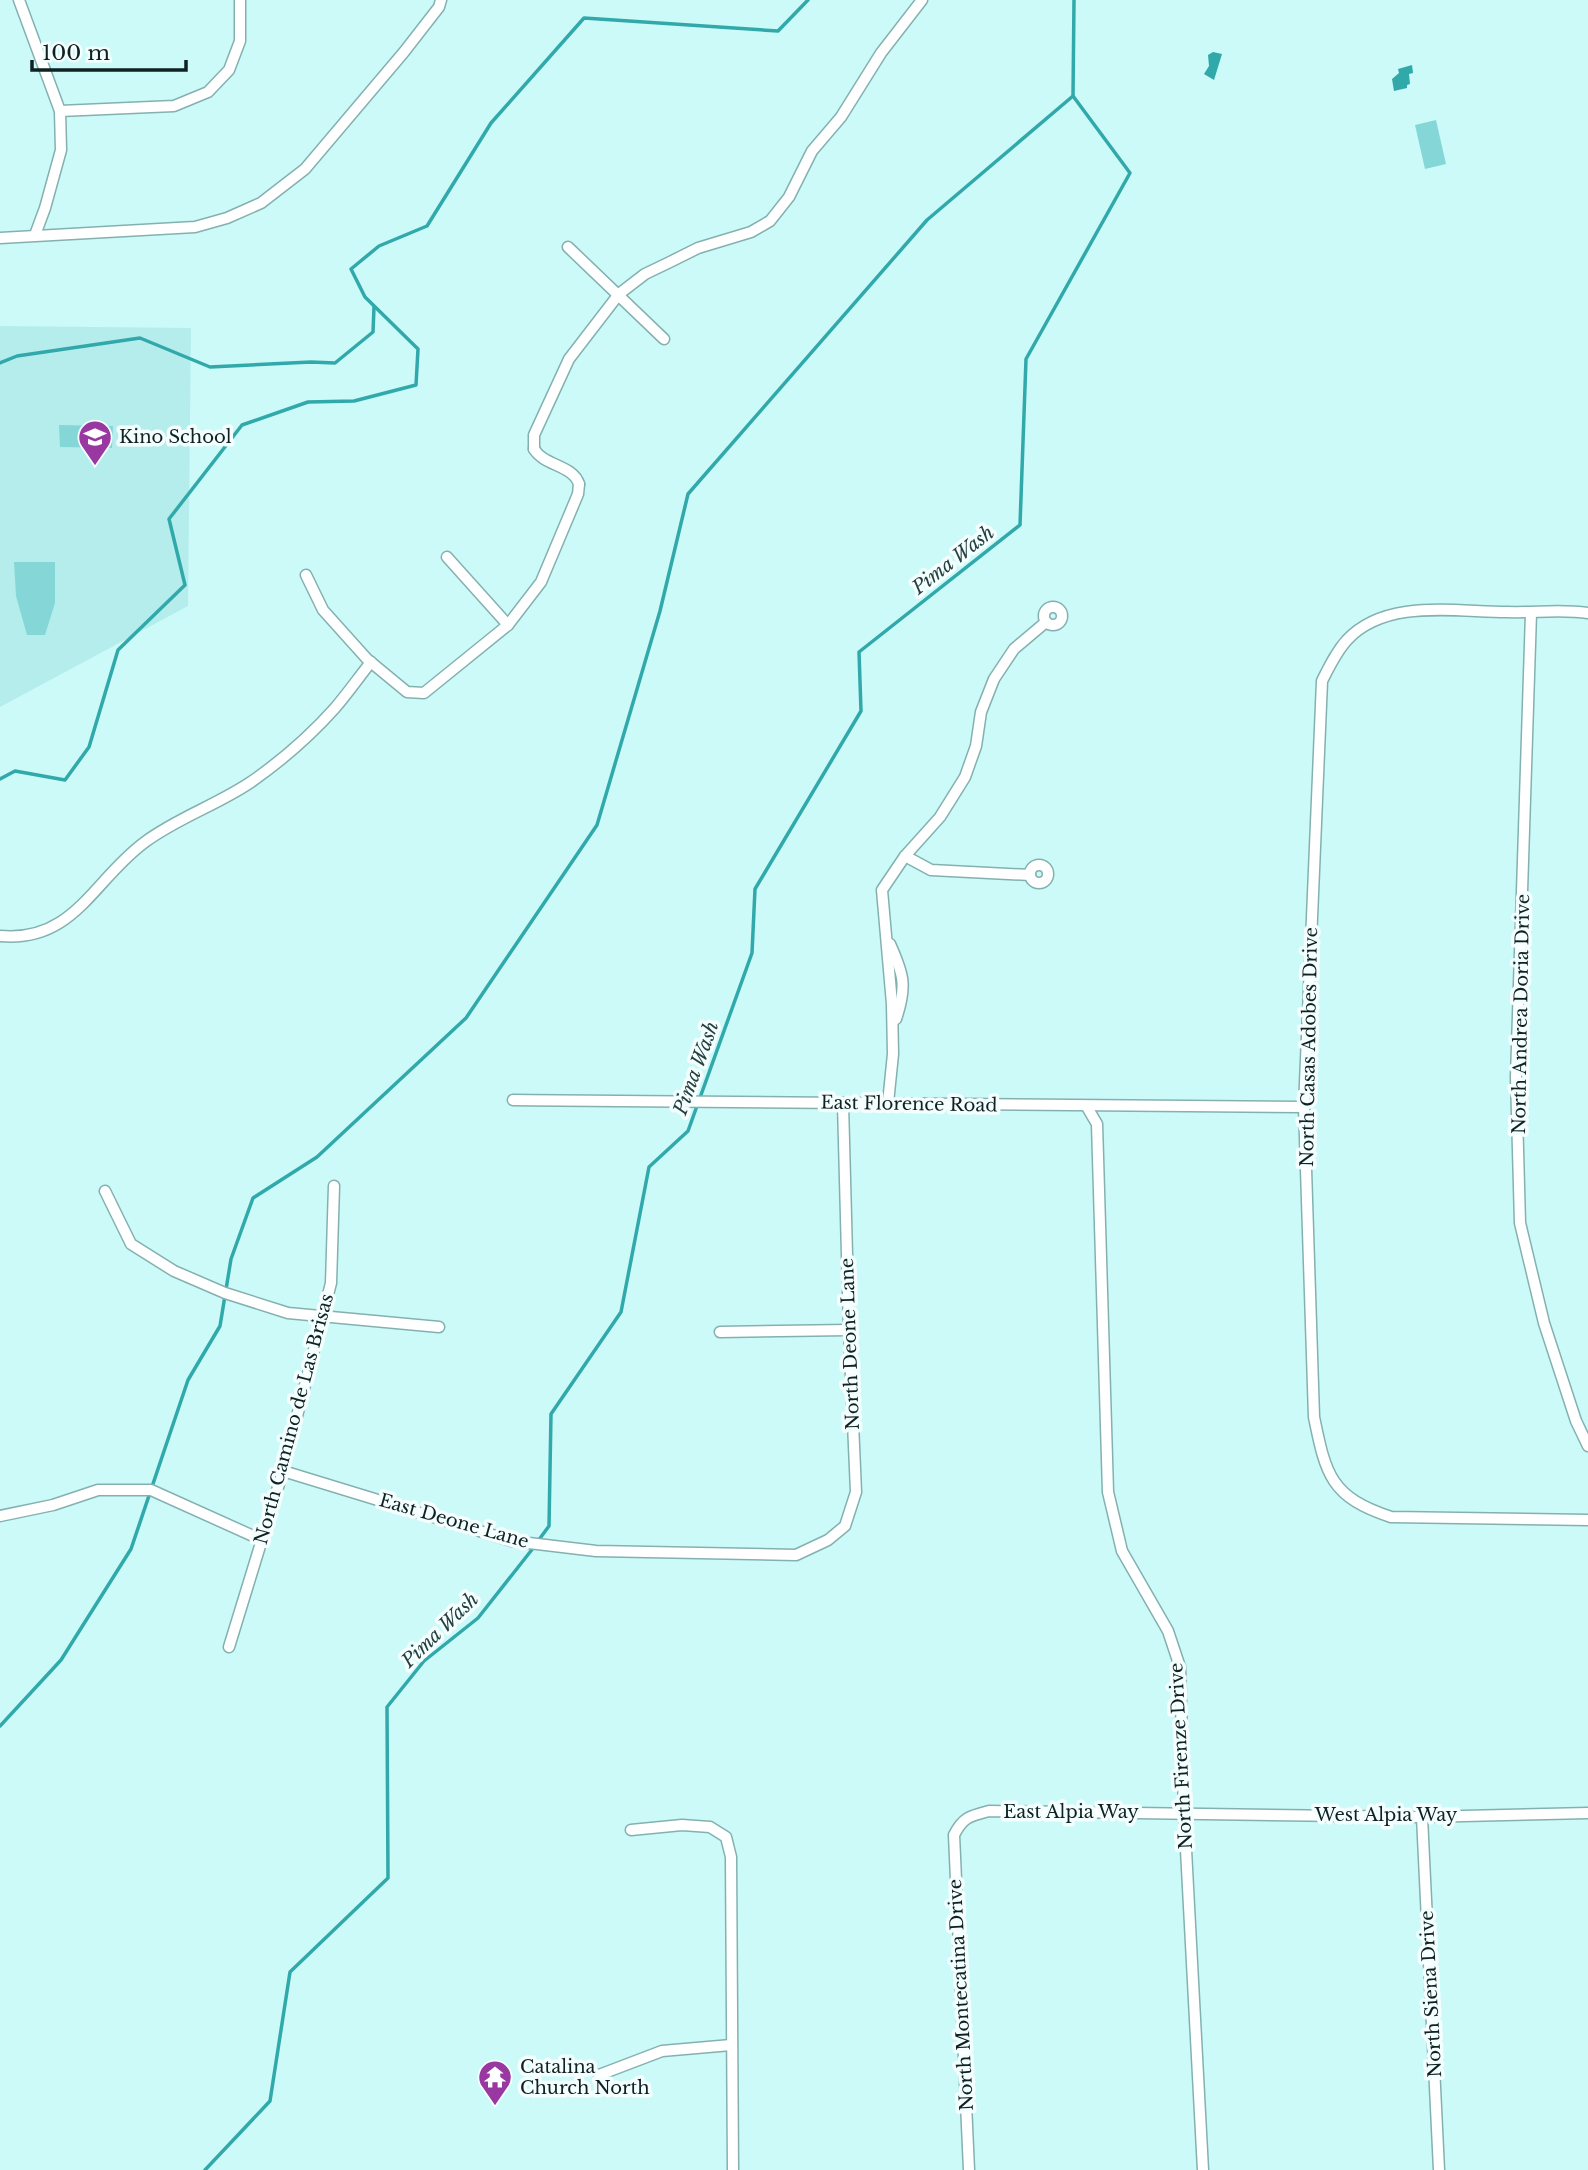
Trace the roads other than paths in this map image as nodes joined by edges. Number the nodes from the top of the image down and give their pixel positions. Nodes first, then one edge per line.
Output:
1 (19, 0) edge
2 (240, 0) edge
3 (441, 0) edge
4 (922, 0) edge
5 (60, 111) junction
6 (34, 235) junction
7 (0, 237) edge
8 (568, 247) dead end
9 (619, 294) junction
10 (664, 339) dead end
11 (447, 557) dead end
12 (306, 575) dead end
13 (1588, 612) edge
14 (1531, 613) junction
15 (1046, 622) dead end
16 (508, 625) junction
17 (371, 662) junction
18 (905, 856) junction
19 (1030, 875) dead end
20 (0, 936) edge
21 (513, 1100) dead end
22 (888, 1103) junction
23 (843, 1104) junction
24 (1087, 1107) junction
25 (1304, 1107) junction
26 (334, 1186) dead end
27 (105, 1191) dead end
28 (323, 1318) junction
29 (439, 1327) dead end
30 (849, 1330) junction
31 (720, 1332) dead end
32 (1588, 1446) edge
33 (283, 1471) junction
34 (0, 1516) edge
35 (1588, 1520) edge
36 (262, 1540) junction
37 (796, 1555) joint
38 (229, 1647) dead end
39 (1184, 1812) junction
40 (1588, 1813) edge
41 (1422, 1817) junction
42 (960, 1822) joint
43 (631, 1830) dead end
44 (731, 2045) junction
45 (599, 2075) dead end
46 (733, 2170) edge
47 (969, 2170) edge
48 (1203, 2170) edge
49 (1439, 2170) edge

1 - 5 street
2 - 5 street
3 - 6 street
4 - 9 street
5 - 6 street
6 - 7 street
8 - 9 street
9 - 10 street
9 - 16 street
11 - 16 street
12 - 17 street
13 - 14 street, North Casas Adobes Drive
14 - 25 street, North Casas Adobes Drive
14 - 32 street, North Andrea Doria Drive
15 - 18 street
16 - 17 street
17 - 20 street
18 - 19 street
18 - 22 street
21 - 23 street, East Florence Road
22 - 23 street, East Florence Road
22 - 24 street, East Florence Road
23 - 30 street, North Deone Lane
24 - 25 street, East Florence Road
24 - 39 street, North Firenze Drive
25 - 35 street, North Casas Adobes Drive
26 - 28 street, North Camino de Las Brisas
27 - 28 street
28 - 29 street
28 - 33 street, North Camino de Las Brisas
30 - 31 street
30 - 37 street, North Deone Lane
33 - 36 street, North Camino de Las Brisas
33 - 37 street, East Deone Lane
34 - 36 street
36 - 38 street, North Camino de Las Brisas
39 - 41 street, West Alpia Way
39 - 42 street, East Alpia Way
39 - 48 street, North Firenze Drive
40 - 41 street, West Alpia Way
41 - 49 street, North Siena Drive
42 - 47 street, North Montecatina Drive
43 - 44 street
44 - 45 street
44 - 46 street

